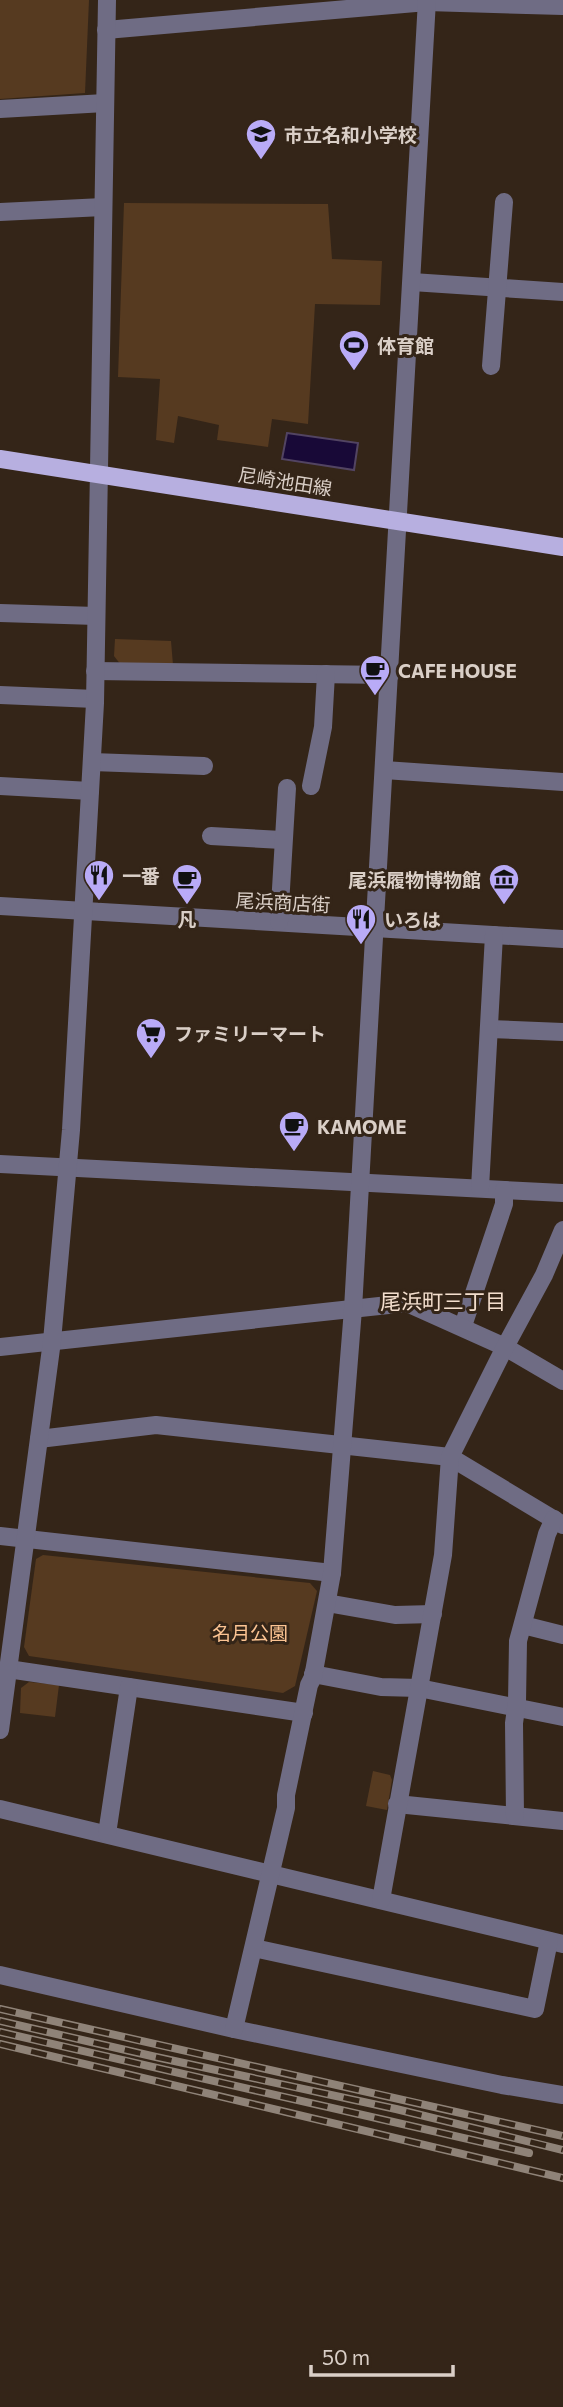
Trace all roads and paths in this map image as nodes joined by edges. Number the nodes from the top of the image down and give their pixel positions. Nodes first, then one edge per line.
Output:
1 (107, 0) edge
2 (427, 1) edge
3 (563, 6) edge
4 (106, 30) junction
5 (105, 103) junction
6 (0, 109) edge
7 (504, 202) dead end
8 (103, 207) junction
9 (0, 212) edge
10 (412, 282) junction
11 (496, 288) junction
12 (563, 292) edge
13 (491, 366) dead end
14 (0, 459) edge
15 (99, 474) junction
16 (399, 520) junction
17 (563, 547) edge
18 (0, 613) edge
19 (96, 616) junction
20 (95, 671) junction
21 (326, 674) junction
22 (390, 675) junction
23 (0, 695) edge
24 (95, 699) junction
25 (92, 762) junction
26 (204, 766) dead end
27 (384, 770) junction
28 (563, 782) edge
29 (0, 786) edge
30 (311, 786) dead end
31 (287, 788) dead end
32 (90, 790) junction
33 (211, 836) dead end
34 (282, 840) junction
35 (0, 906) edge
36 (83, 911) junction
37 (279, 922) junction
38 (375, 928) junction
39 (494, 935) junction
40 (563, 939) edge
41 (489, 1029) junction
42 (563, 1032) edge
43 (0, 1164) edge
44 (68, 1166) junction
45 (361, 1181) junction
46 (480, 1188) junction
47 (504, 1190) junction
48 (563, 1193) edge
49 (563, 1230) edge
50 (353, 1309) junction
51 (463, 1326) junction
52 (52, 1341) junction
53 (0, 1347) edge
54 (505, 1347) junction
55 (563, 1381) edge
56 (39, 1440) junction
57 (342, 1446) junction
58 (450, 1457) junction
59 (559, 1522) edge
60 (0, 1536) edge
61 (26, 1539) junction
62 (332, 1573) junction
63 (327, 1603) junction
64 (433, 1614) junction
65 (523, 1625) junction
66 (563, 1635) edge
67 (8, 1669) junction
68 (313, 1674) junction
69 (129, 1687) junction
70 (419, 1688) junction
71 (516, 1708) junction
72 (304, 1713) junction
73 (563, 1717) edge
74 (0, 1730) edge
75 (397, 1804) junction
76 (0, 1809) edge
77 (515, 1816) junction
78 (563, 1821) edge
79 (107, 1834) junction
80 (271, 1874) junction
81 (381, 1900) junction
82 (556, 1942) edge
83 (254, 1948) junction
84 (0, 1975) edge
85 (234, 2029) junction
86 (563, 2095) edge

1 - 4 street
2 - 3 street
2 - 4 street
2 - 10 street
4 - 5 street
5 - 6 street
5 - 8 street
7 - 11 street
8 - 9 street
8 - 15 street
10 - 11 street
10 - 16 street
11 - 12 street
11 - 13 street
14 - 15 main road, 尼崎池田線
15 - 16 main road, 尼崎池田線
15 - 19 street
16 - 17 main road, 尼崎池田線
16 - 22 street
18 - 19 street
19 - 20 street
20 - 21 street
20 - 24 street
21 - 22 street
21 - 30 street
22 - 27 street
23 - 24 street
24 - 25 street
25 - 26 street
25 - 32 street
27 - 28 street
27 - 38 street
29 - 32 street
31 - 34 street
32 - 36 street
33 - 34 street
34 - 37 street
35 - 36 street, 尾浜商店街
36 - 37 street, 尾浜商店街
36 - 44 street
37 - 38 street, 尾浜商店街
38 - 39 street, 尾浜商店街
38 - 45 street
39 - 40 street, 尾浜商店街
39 - 41 street
41 - 42 street
41 - 46 street
43 - 44 street
44 - 45 street
44 - 52 street
45 - 46 street
45 - 50 street
46 - 47 street
47 - 48 street
47 - 51 street
49 - 54 street
50 - 51 street
50 - 52 street
50 - 57 street
51 - 54 street
52 - 53 street
52 - 56 street
54 - 55 street
54 - 58 street
56 - 57 street
56 - 61 street
57 - 58 street
57 - 62 street
58 - 59 street
58 - 64 street
59 - 65 street
60 - 61 street
61 - 62 street
61 - 67 street
62 - 63 street
63 - 64 street
63 - 68 street
64 - 70 street
65 - 66 street
65 - 71 street
67 - 69 street
67 - 74 street
68 - 70 street
68 - 72 street
69 - 72 street
69 - 79 street
70 - 71 street
70 - 75 street
71 - 73 street
71 - 77 street
72 - 80 street
75 - 77 street
75 - 81 street
76 - 79 street
77 - 78 street
79 - 80 street
80 - 81 street
80 - 83 street
81 - 82 street
82 - 83 street
83 - 85 street
84 - 85 street
85 - 86 street

